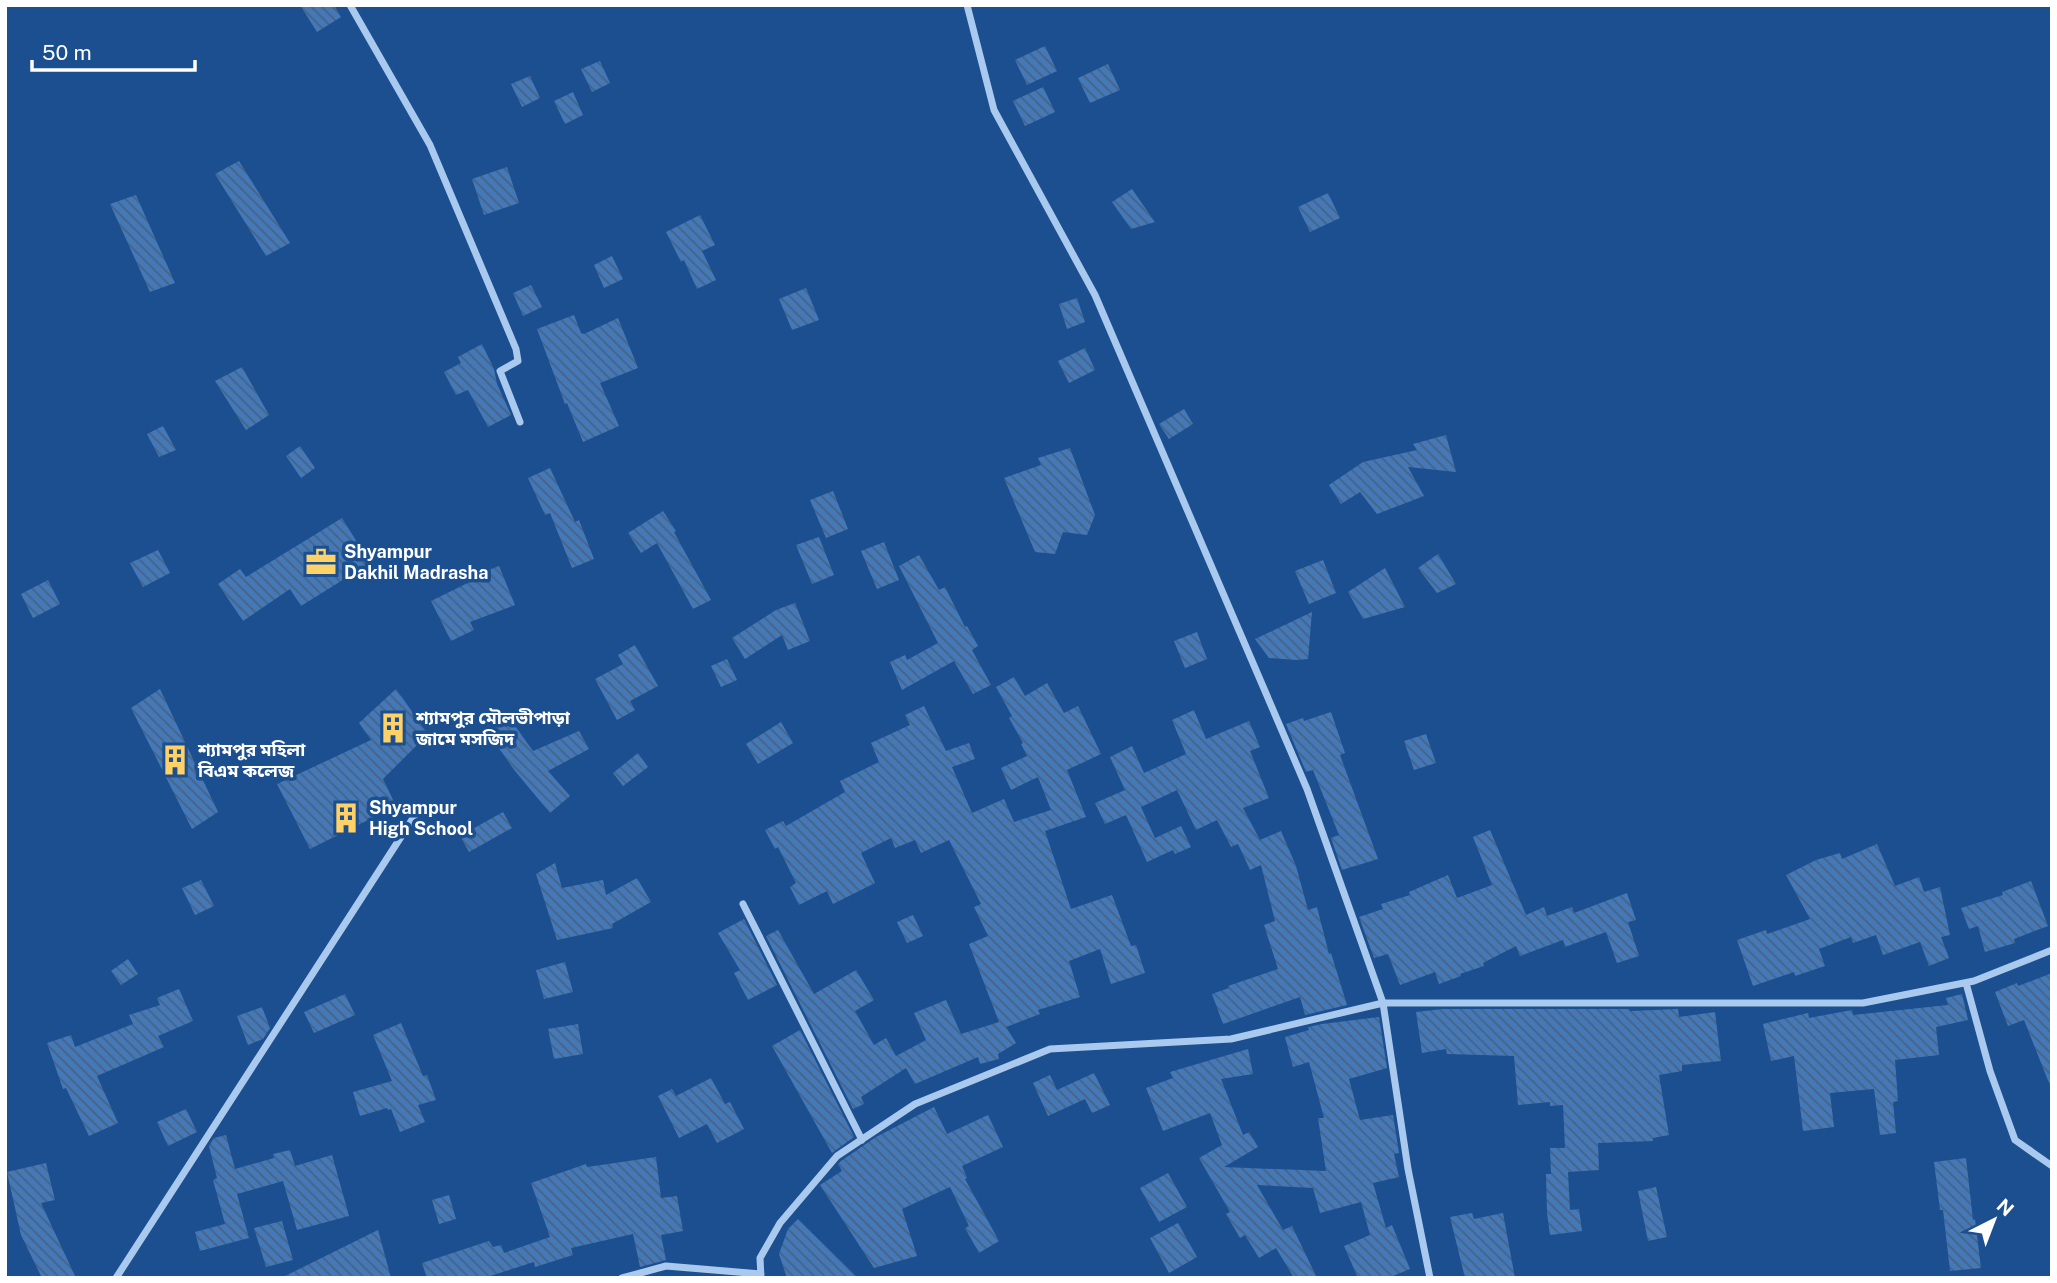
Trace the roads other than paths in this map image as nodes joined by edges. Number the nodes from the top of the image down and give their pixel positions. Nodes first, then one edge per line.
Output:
1 (350, 5) edge
2 (967, 5) edge
3 (520, 422) dead end
4 (419, 809) dead end
5 (743, 904) dead end
6 (2052, 950) edge
7 (1966, 983) junction
8 (1383, 1003) junction
9 (862, 1140) junction
10 (2052, 1166) edge
11 (761, 1276) edge
12 (116, 1278) edge
13 (622, 1278) edge
14 (1430, 1278) edge

1 - 3 street
2 - 8 street
4 - 12 street
5 - 9 street
6 - 7 street
7 - 8 street
7 - 10 street
8 - 9 street
8 - 14 street
9 - 11 street
11 - 13 street

